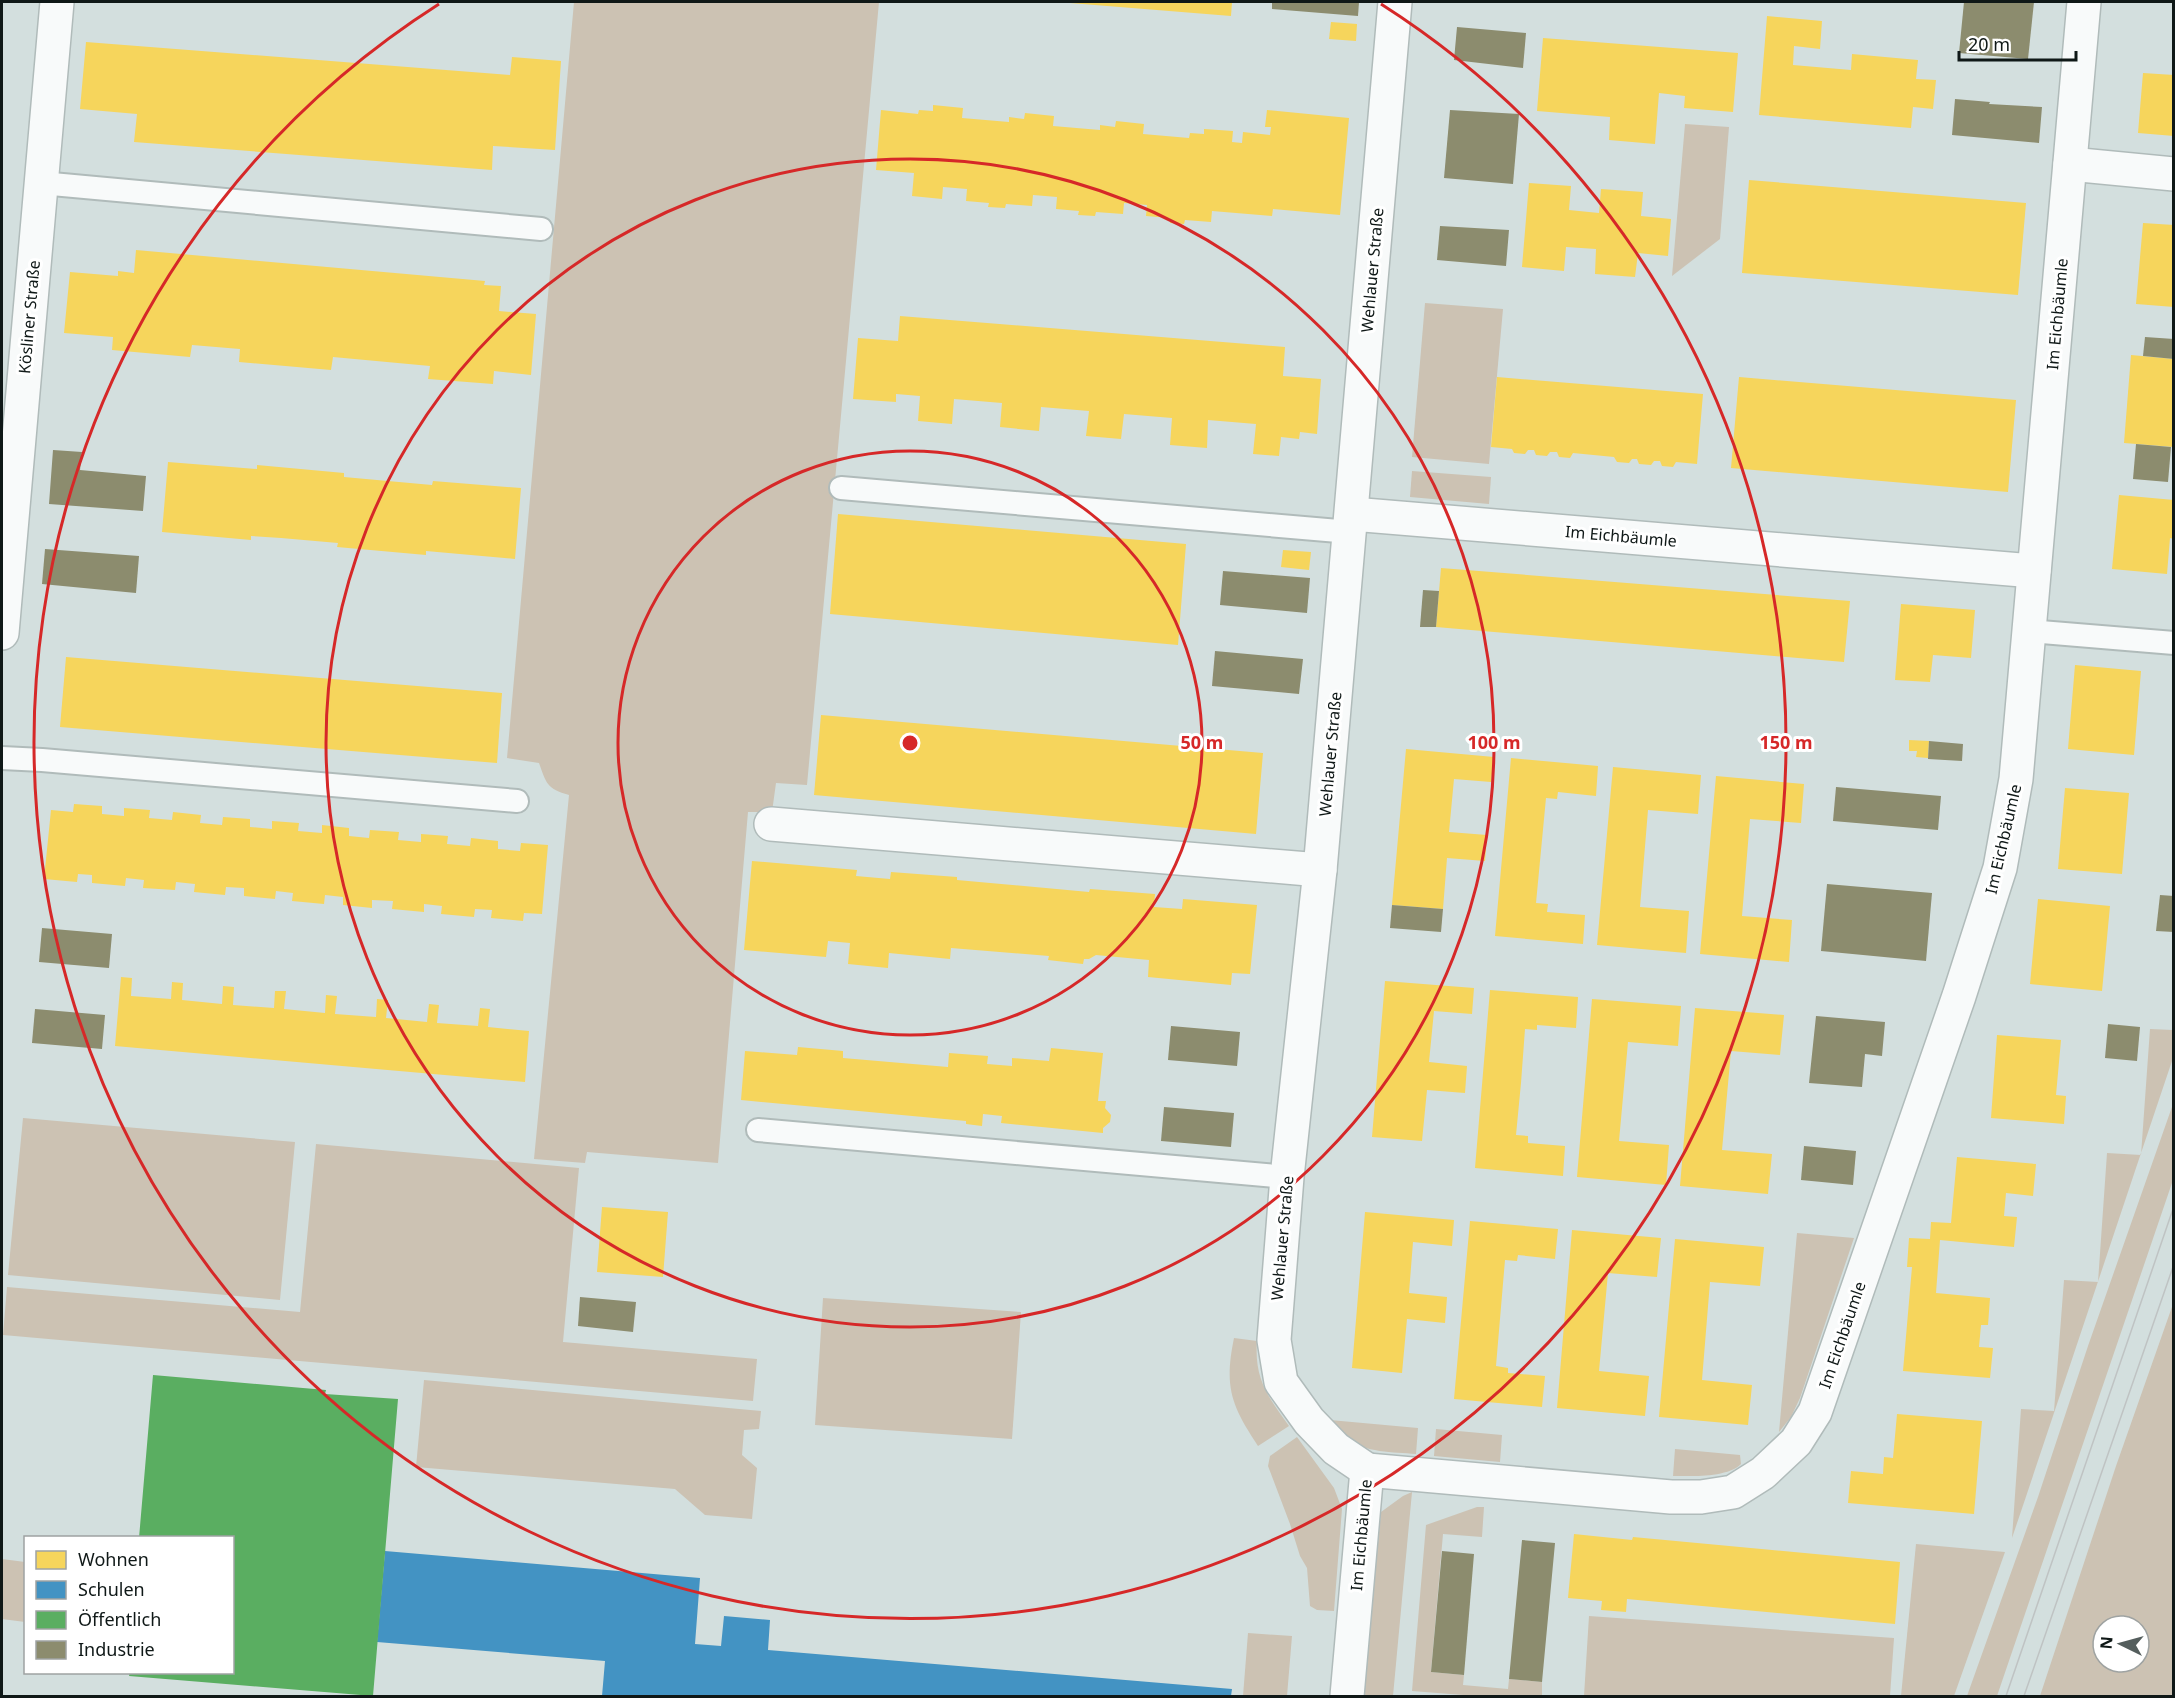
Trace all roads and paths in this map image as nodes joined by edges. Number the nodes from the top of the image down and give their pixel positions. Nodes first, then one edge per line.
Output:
1 (57, 2) edge
2 (1395, 2) edge
3 (2084, 2) edge
4 (2070, 164) junction
5 (2174, 174) edge
6 (41, 183) junction
7 (541, 229) dead end
8 (841, 488) dead end
9 (1351, 523) junction
10 (2034, 571) junction
11 (2029, 630) junction
12 (2, 633) edge
13 (2174, 643) edge
14 (2, 758) edge
15 (517, 801) dead end
16 (771, 824) dead end
17 (1320, 870) junction
18 (758, 1130) dead end
19 (1287, 1177) junction
20 (1367, 1470) junction
21 (1347, 1696) edge

1 - 6 street, Kösliner Straße
2 - 9 street, Wehlauer Straße
3 - 4 street, Im Eichbäumle
4 - 5 street
4 - 10 street, Im Eichbäumle
6 - 7 lane
6 - 12 street, Kösliner Straße
8 - 9 lane
9 - 10 street, Im Eichbäumle
9 - 17 street, Wehlauer Straße
10 - 11 street, Im Eichbäumle
11 - 13 lane
11 - 20 street, Im Eichbäumle
14 - 15 lane
16 - 17 street
17 - 19 street, Wehlauer Straße
18 - 19 lane
19 - 20 street, Wehlauer Straße
20 - 21 street, Im Eichbäumle

